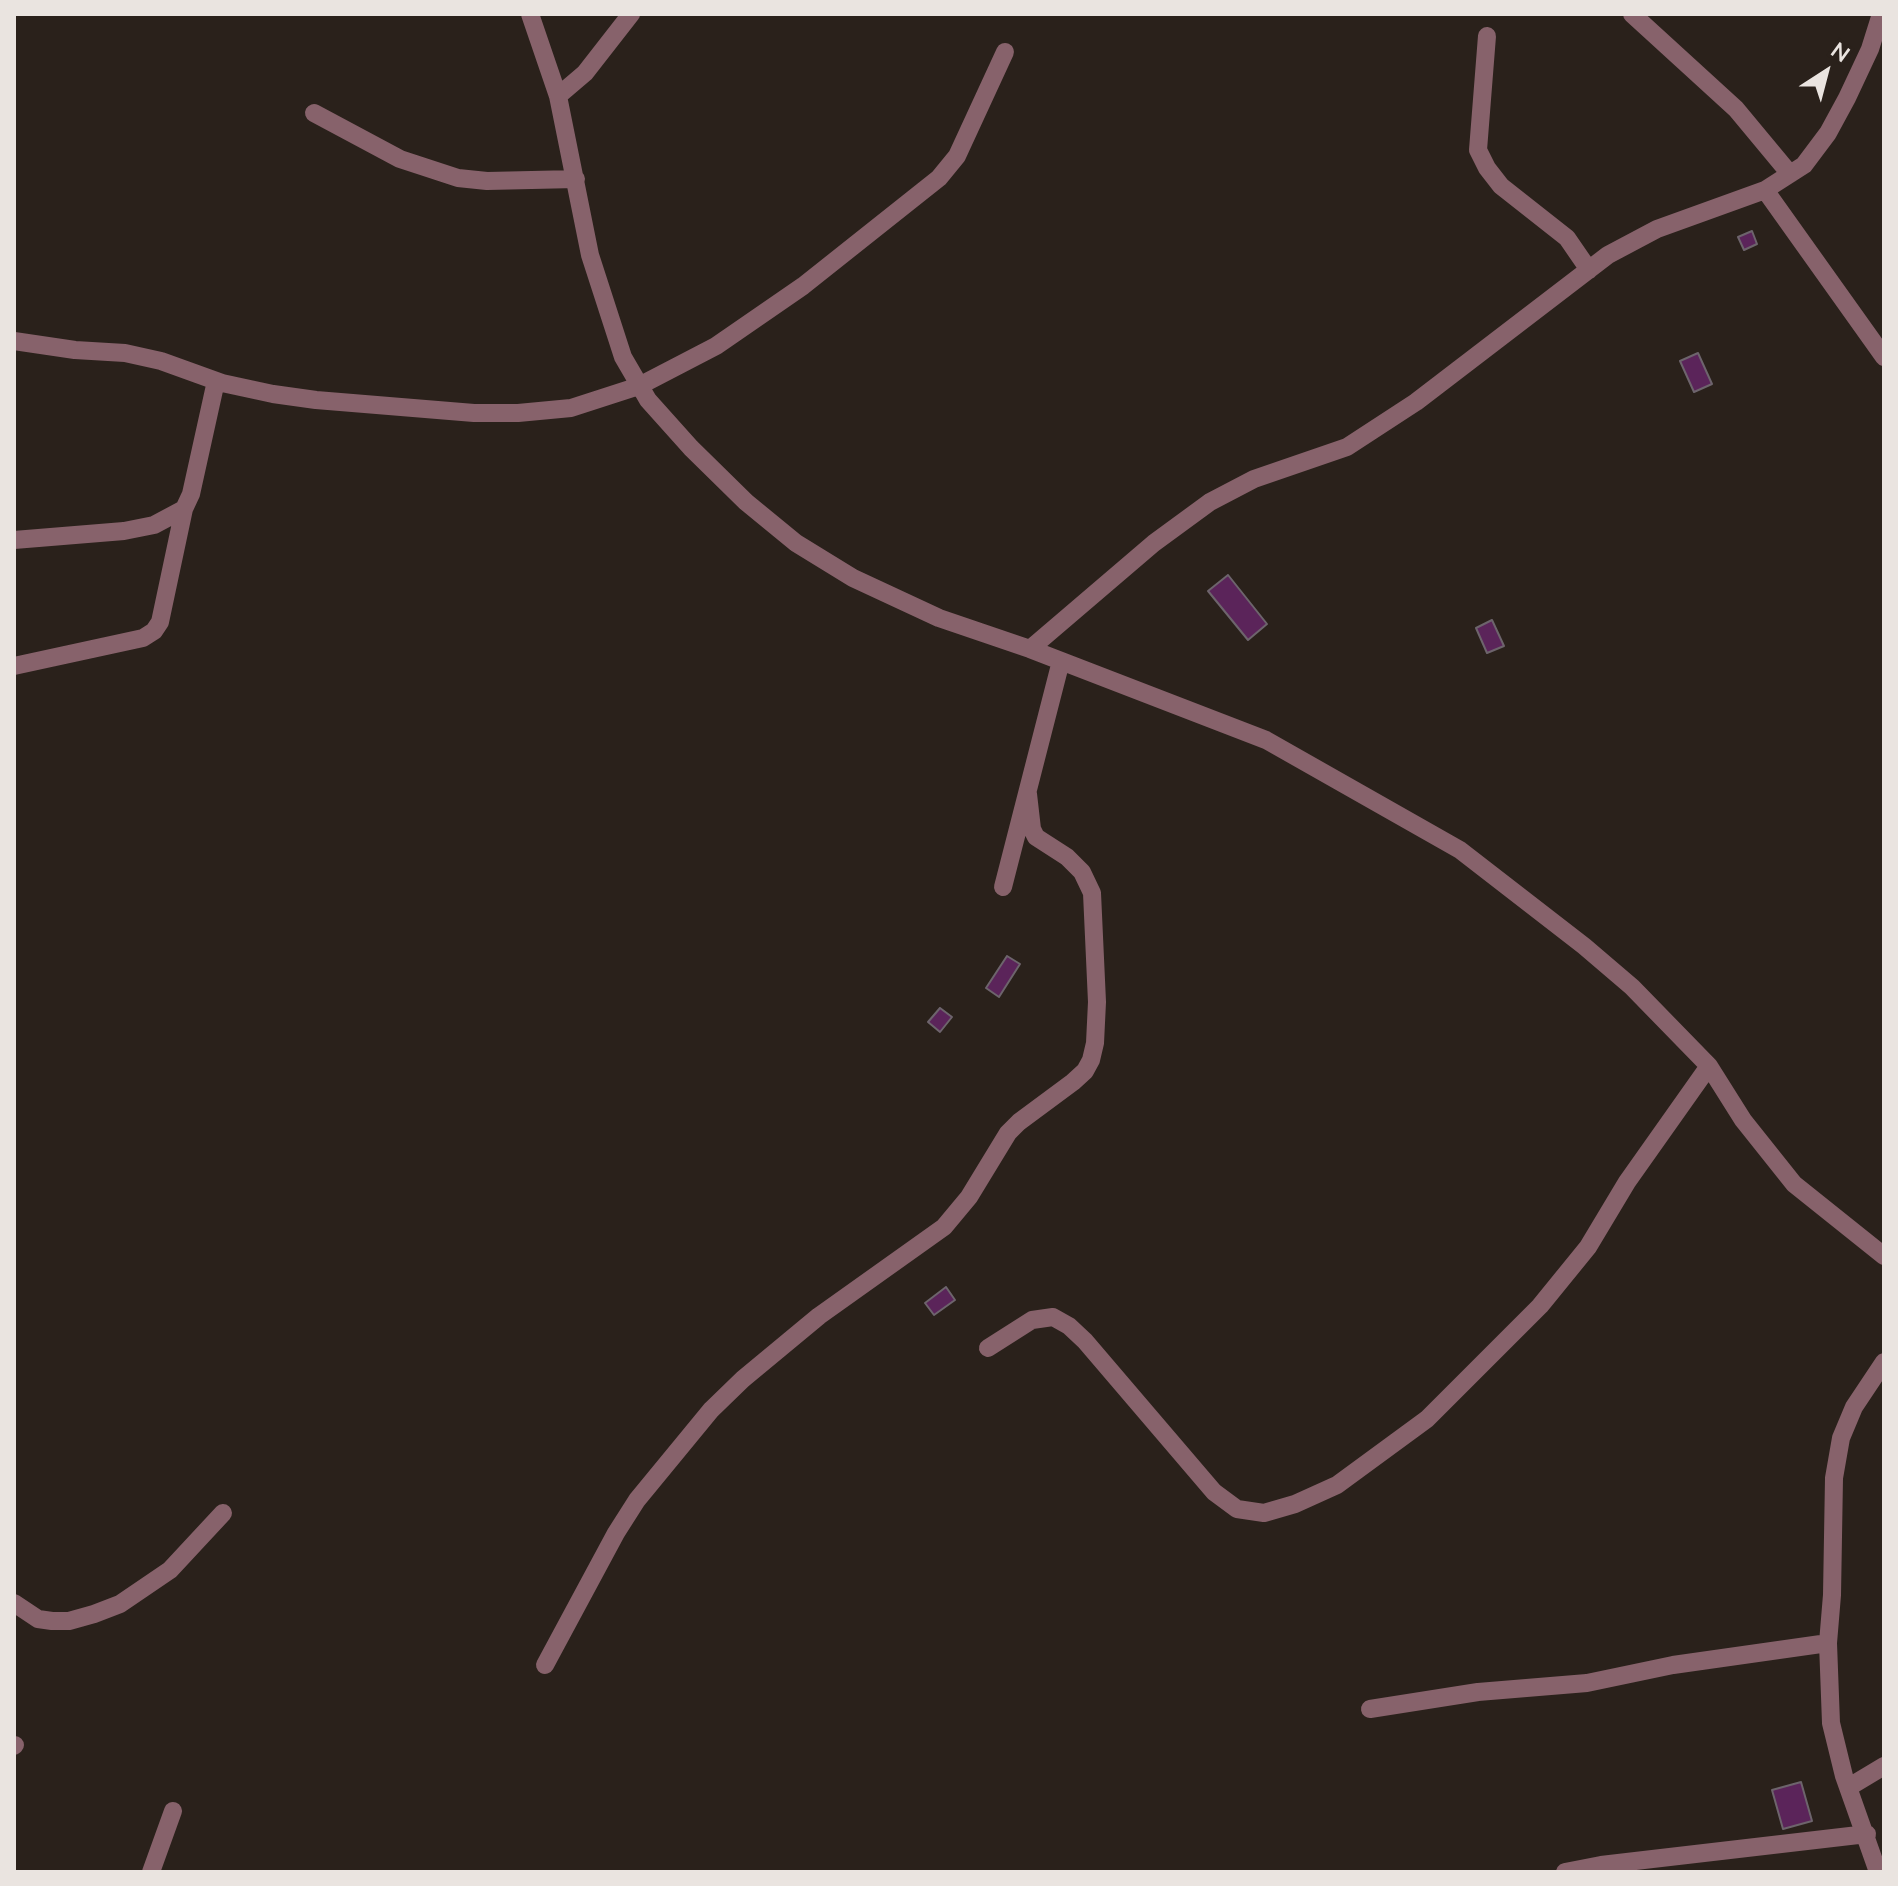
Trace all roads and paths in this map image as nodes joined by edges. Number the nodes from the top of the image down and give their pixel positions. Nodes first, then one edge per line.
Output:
1 (530, 14) edge
2 (631, 14) edge
3 (1632, 14) edge
4 (1881, 14) edge
5 (1487, 36) dead end
6 (1005, 52) dead end
7 (558, 96) junction
8 (314, 113) dead end
9 (1790, 174) junction
10 (576, 179) junction
11 (1765, 190) junction
12 (1589, 270) junction
13 (14, 341) edge
14 (1884, 357) edge
15 (216, 381) junction
16 (639, 386) junction
17 (184, 509) junction
18 (14, 540) edge
19 (1030, 649) junction
20 (1061, 661) junction
21 (14, 666) edge
22 (1028, 794) junction
23 (1003, 887) dead end
24 (1709, 1066) junction
25 (1884, 1256) edge
26 (988, 1348) dead end
27 (1884, 1362) edge
28 (223, 1513) dead end
29 (14, 1603) edge
30 (1828, 1643) junction
31 (545, 1665) dead end
32 (1370, 1709) dead end
33 (1884, 1766) edge
34 (1849, 1787) junction
35 (173, 1811) dead end
36 (1867, 1834) junction
37 (151, 1872) edge
38 (1565, 1872) edge
39 (1878, 1872) edge

1 - 7 street
2 - 7 street
3 - 9 street
4 - 9 street
5 - 12 street
6 - 16 street
7 - 10 street
8 - 10 street
9 - 11 street
10 - 16 street
11 - 12 street
11 - 14 street
12 - 19 street
13 - 15 street
15 - 16 street
15 - 17 street
16 - 19 street
17 - 18 street
17 - 21 street
19 - 20 street
20 - 22 street
20 - 24 street
22 - 23 street
22 - 31 street
24 - 25 street
24 - 26 street
27 - 30 street
28 - 29 street
30 - 32 street
30 - 34 street
33 - 34 street
34 - 36 street
35 - 37 street
36 - 38 street
36 - 39 street

